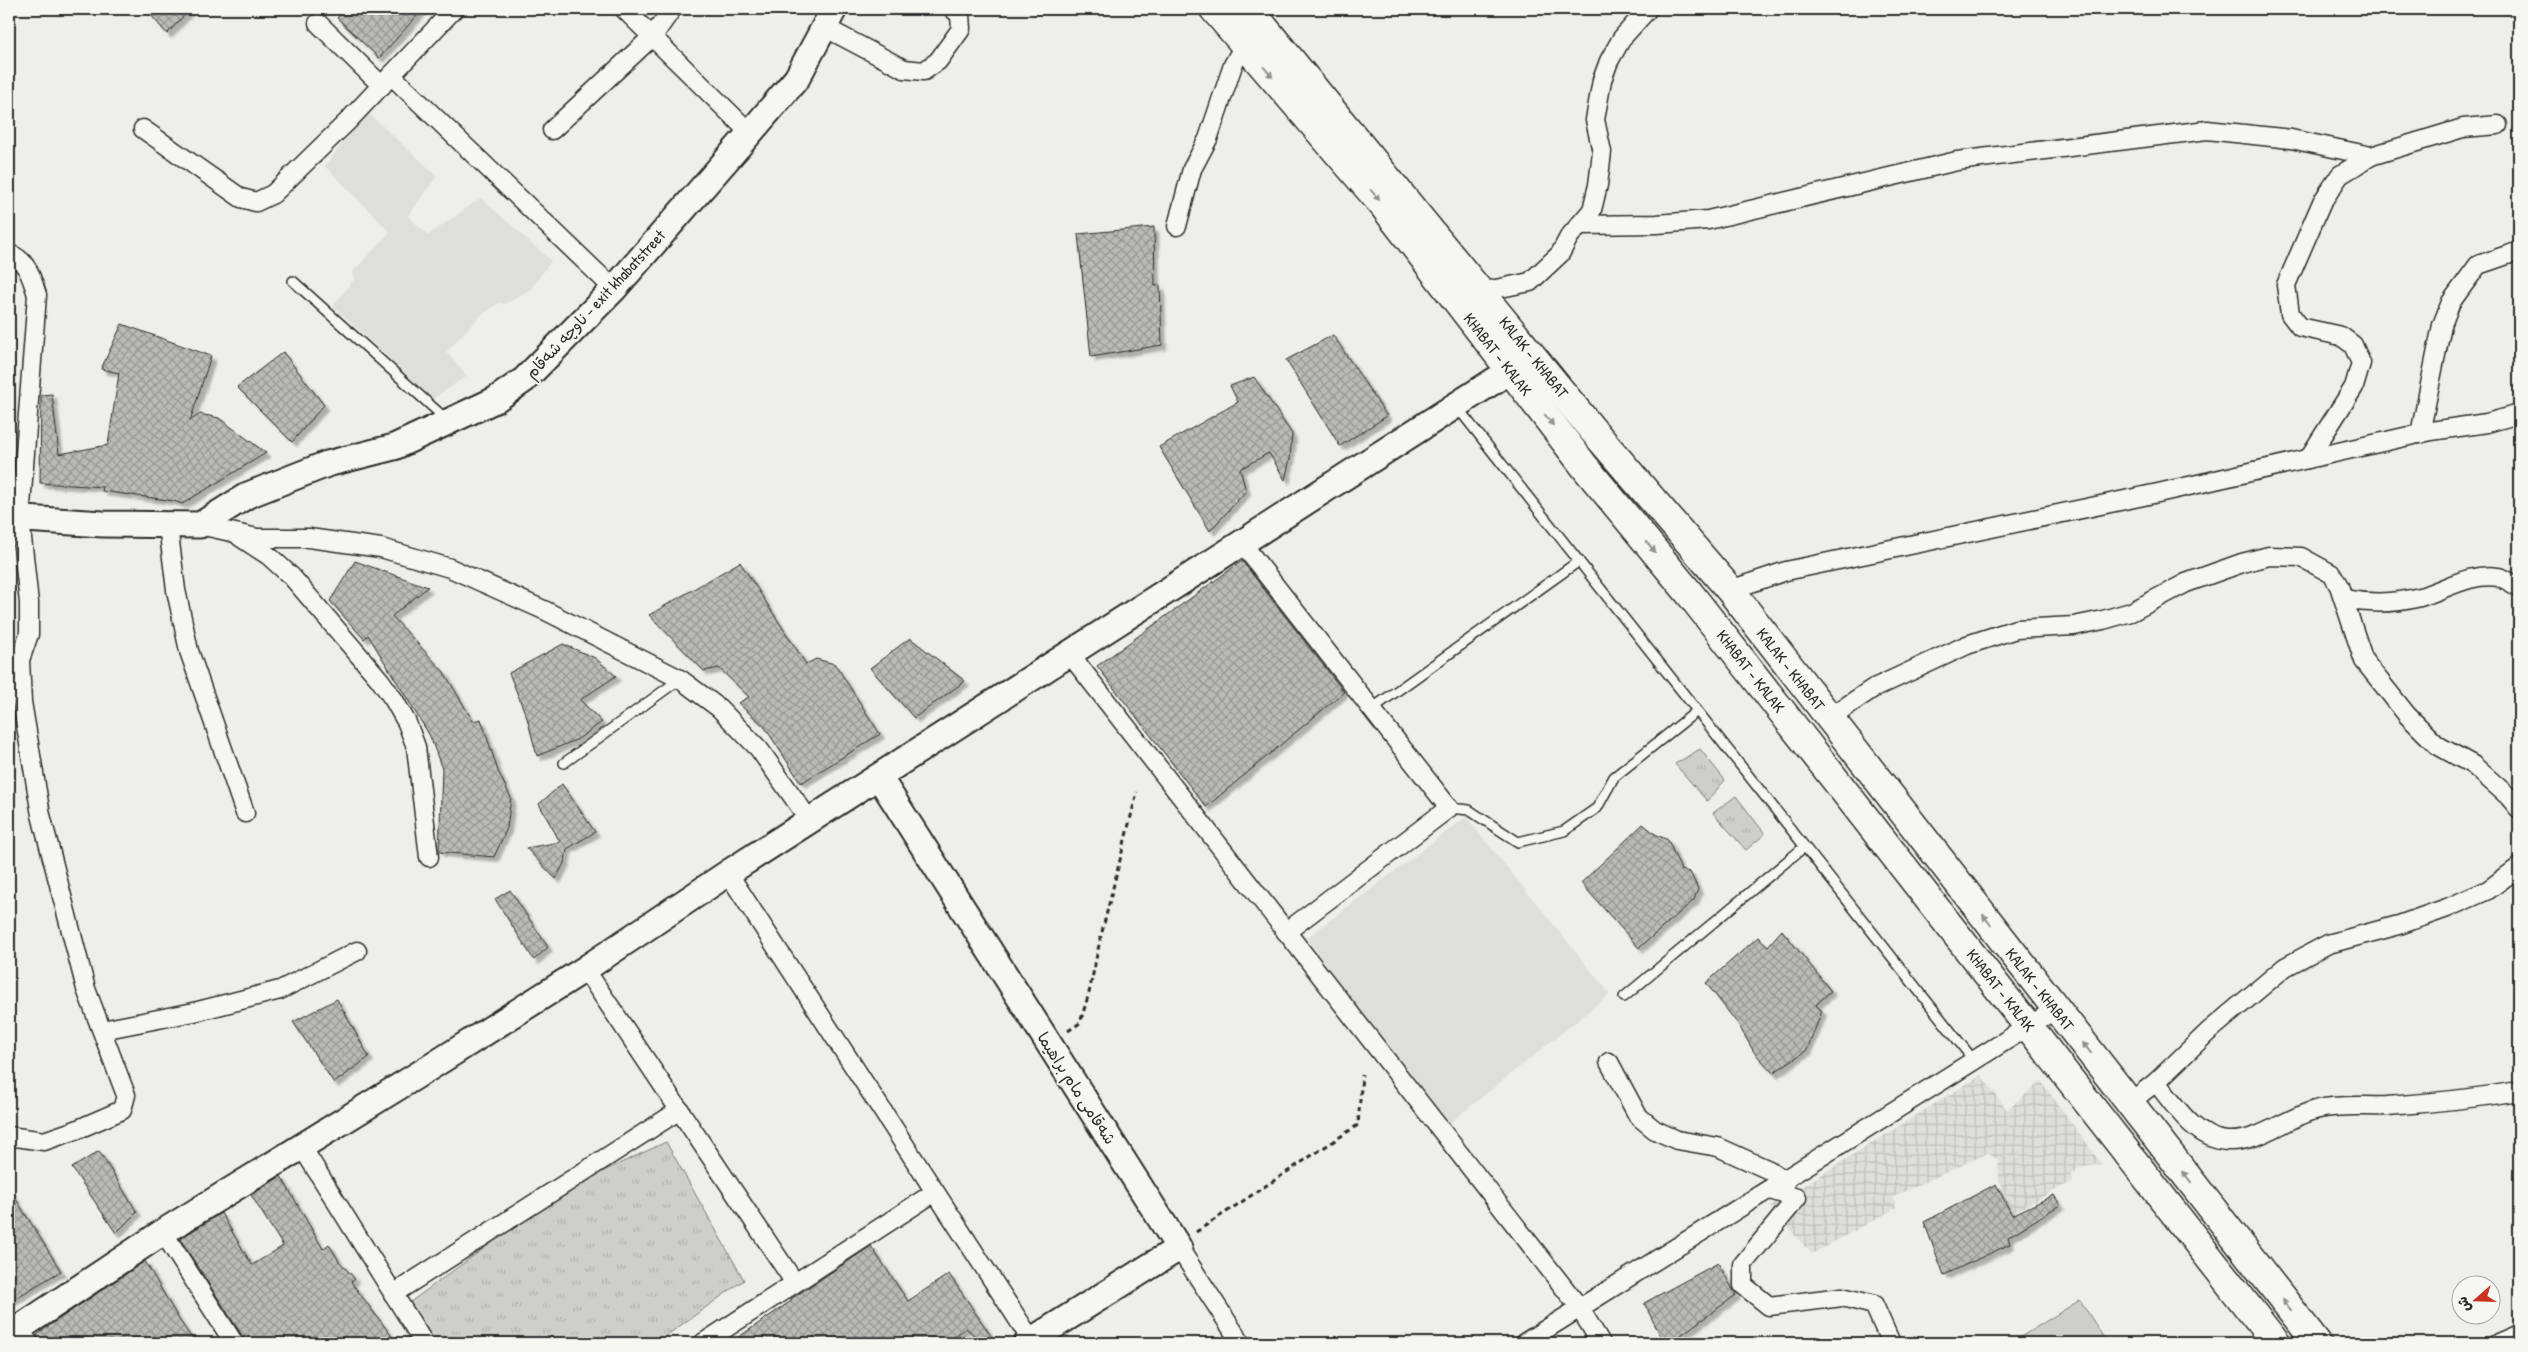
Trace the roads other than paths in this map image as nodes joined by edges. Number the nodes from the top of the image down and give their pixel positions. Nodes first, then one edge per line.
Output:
1 (454, 9) edge
2 (624, 9) edge
3 (672, 9) edge
4 (952, 9) edge
5 (1214, 9) edge
6 (1249, 9) edge
7 (1648, 9) edge
8 (829, 18) edge
9 (318, 23) dead end
10 (652, 36) junction
11 (1244, 45) junction
12 (386, 80) junction
13 (2498, 125) dead end
14 (143, 129) dead end
15 (552, 130) dead end
16 (750, 133) junction
17 (2371, 156) junction
18 (1579, 225) junction
19 (1177, 226) dead end
20 (2519, 251) edge
21 (9, 254) edge
22 (293, 281) dead end
23 (614, 288) junction
24 (1481, 292) junction
25 (1511, 370) junction
26 (1456, 405) junction
27 (2519, 414) edge
28 (450, 422) junction
29 (2420, 434) junction
30 (2308, 459) junction
31 (14, 518) edge
32 (200, 525) junction
33 (168, 526) junction
34 (234, 533) junction
35 (1241, 542) junction
36 (1579, 562) junction
37 (2519, 586) edge
38 (1730, 590) junction
39 (2344, 599) junction
40 (1069, 653) junction
41 (680, 679) junction
42 (1373, 708) junction
43 (1697, 711) junction
44 (1829, 718) junction
45 (564, 763) dead end
46 (879, 777) junction
47 (1449, 808) junction
48 (2519, 809) edge
49 (245, 813) dead end
50 (810, 822) junction
51 (1804, 847) junction
52 (429, 857) dead end
53 (2519, 867) edge
54 (728, 873) junction
55 (1286, 932) junction
56 (358, 951) dead end
57 (585, 969) junction
58 (1624, 997) dead end
59 (2056, 1009) junction
60 (2030, 1027) junction
61 (102, 1030) junction
62 (1609, 1062) dead end
63 (1975, 1062) junction
64 (2156, 1082) junction
65 (2519, 1091) edge
66 (2129, 1103) junction
67 (680, 1110) junction
68 (9, 1136) edge
69 (302, 1147) junction
70 (1786, 1181) junction
71 (1770, 1190) junction
72 (935, 1192) junction
73 (162, 1232) junction
74 (1179, 1248) junction
75 (795, 1283) junction
76 (393, 1294) junction
77 (1579, 1308) junction
78 (2519, 1334) edge
79 (19, 1336) edge
80 (1030, 1342) edge
81 (234, 1343) edge
82 (424, 1343) edge
83 (703, 1343) edge
84 (1240, 1343) edge
85 (1524, 1343) edge
86 (1601, 1343) edge
87 (1890, 1343) edge
88 (2276, 1343) edge
89 (2317, 1343) edge
90 (2498, 1343) edge

1 - 12 street
2 - 10 street
3 - 10 street
4 - 8 street
5 - 11 main road, KHABAT - KALAK
6 - 24 main road, KALAK - KHABAT
7 - 18 street
8 - 16 street, ناوچە شەقام - exit khabatstreet
9 - 12 street
10 - 15 street
10 - 16 street
11 - 19 street
11 -> 25 main road, KHABAT - KALAK
12 - 14 street
12 - 23 street
13 - 17 street
16 - 23 street, ناوچە شەقام - exit khabatstreet
17 - 18 street
17 - 30 street
18 - 24 street
20 - 29 street
21 - 31 street
22 - 28 lane
23 - 28 street, ناوچە شەقام - exit khabatstreet
24 - 38 main road, KALAK - KHABAT
25 - 26 street
25 -> 60 main road, KHABAT - KALAK
26 - 35 street
26 - 36 lane
27 - 29 street
28 - 32 street, ناوچە شەقام - exit khabatstreet
29 - 30 street
30 - 38 street
31 - 33 street
31 - 61 street
32 - 33 street
32 - 34 street
33 - 49 street
34 - 41 street
34 - 52 street
35 - 40 street
35 - 42 street
36 - 42 lane
36 - 43 lane
37 - 39 street
38 - 44 main road, KALAK - KHABAT
39 - 44 street
39 - 48 street
40 - 46 street
40 - 55 street
41 - 45 lane
41 - 50 street
42 - 47 street
43 - 47 lane
43 - 51 lane
59 -> 44 main road, KALAK - KHABAT
46 - 50 street
46 - 74 street, شەقامی مام براهیما
47 - 55 street
50 - 54 street
51 - 58 lane
51 - 63 lane
53 - 64 street
54 - 57 street
54 - 72 street
55 - 77 street
56 - 61 street
57 - 67 street
57 - 69 street
59 - 60 street
66 -> 59 main road, KALAK - KHABAT
60 - 63 street
60 - 88 main road, KHABAT - KALAK
61 - 68 street
62 - 70 street
63 - 70 street
64 - 65 street
64 - 66 street
89 -> 66 main road, KALAK - KHABAT
67 - 75 street
67 - 76 street
69 - 73 street
69 - 76 street
70 - 71 street
71 - 77 street
71 - 87 street
72 - 75 street
72 - 80 street
73 - 79 street
73 - 81 street
74 - 80 street
74 - 84 street
75 - 83 street
76 - 82 street
77 - 85 street
77 - 86 street
78 - 90 street

